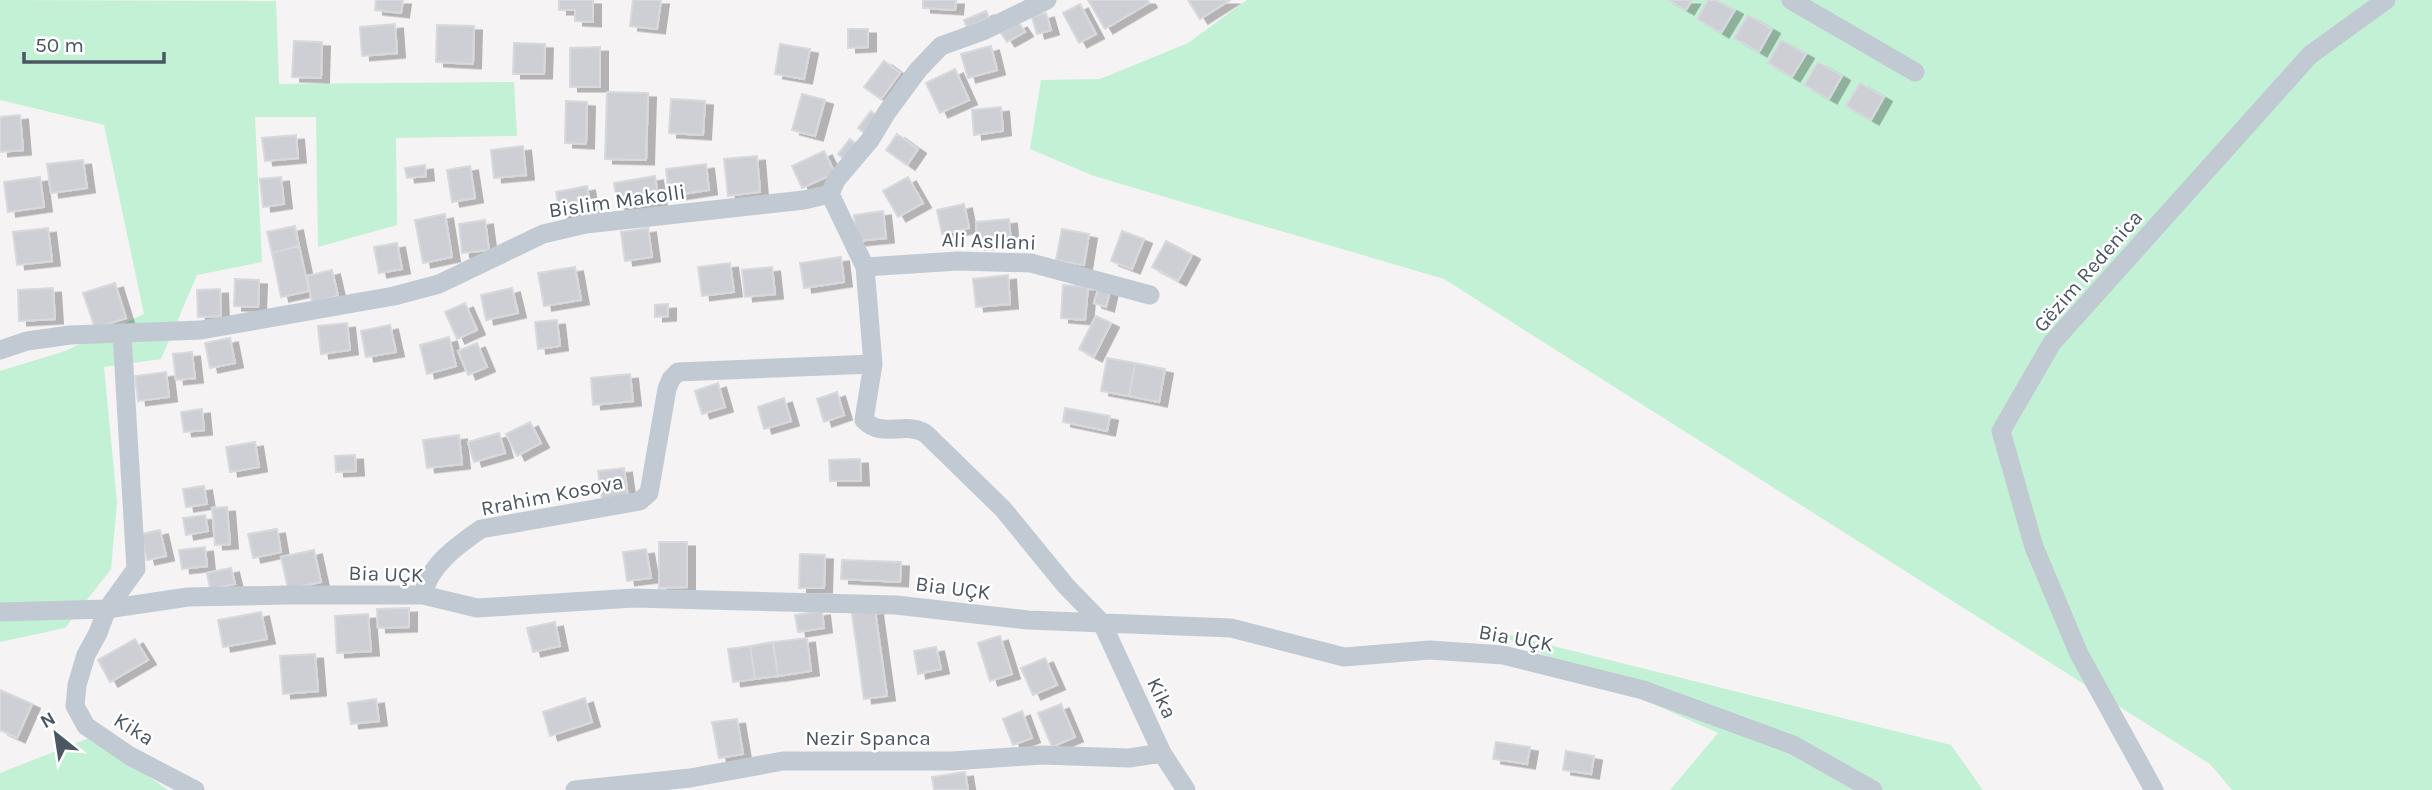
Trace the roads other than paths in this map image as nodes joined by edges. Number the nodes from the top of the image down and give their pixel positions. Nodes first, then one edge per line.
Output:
1 (1047, 0) edge
2 (1791, 0) edge
3 (2386, 0) edge
4 (1915, 72) dead end
5 (830, 194) junction
6 (865, 267) junction
7 (1150, 295) dead end
8 (122, 334) junction
9 (0, 349) edge
10 (873, 364) junction
11 (423, 595) junction
12 (107, 609) junction
13 (0, 612) edge
14 (1102, 623) junction
15 (1162, 753) junction
16 (195, 790) edge
17 (575, 790) edge
18 (1186, 790) edge
19 (1874, 790) edge
20 (2154, 790) edge

1 - 5 street
2 - 4 street
3 - 20 street, Gëzim Redenica
5 - 6 street
5 - 8 street, Bislim Makolli
6 - 7 street, Ali Asllani
6 - 10 street
8 - 9 street, Bislim Makolli
8 - 12 street, Kika
10 - 11 street, Rrahim Kosova
10 - 14 street
11 - 12 street, Bia UÇK
11 - 14 street, Bia UÇK
12 - 13 street, Bia UÇK
12 - 16 street, Kika
14 - 15 street, Kika
14 - 19 street, Bia UÇK
15 - 17 street, Nezir Spanca
15 - 18 street, Kika

